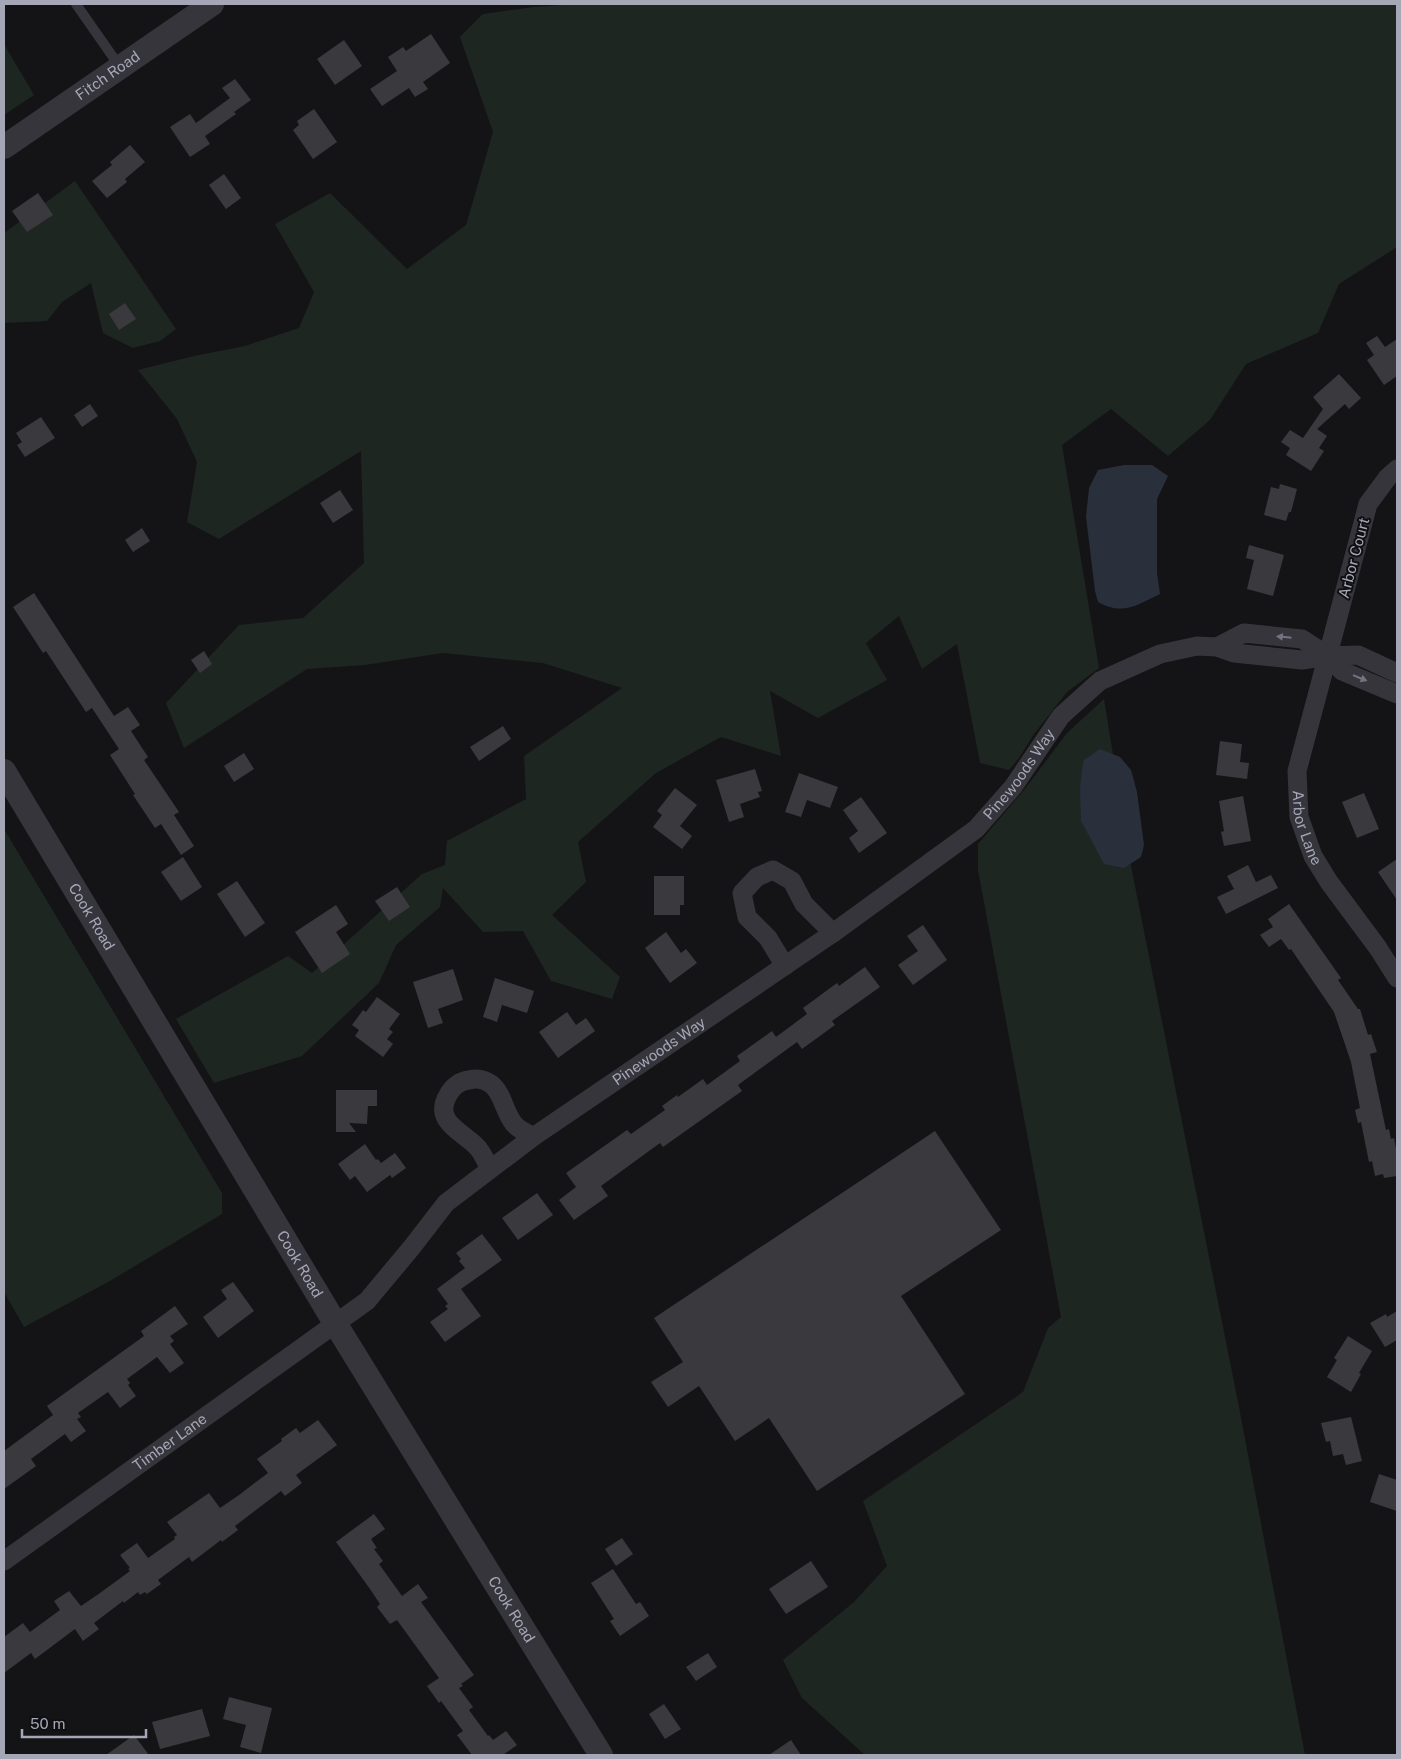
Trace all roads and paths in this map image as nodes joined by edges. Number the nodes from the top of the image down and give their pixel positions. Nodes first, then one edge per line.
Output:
1 (76, 4) edge
2 (212, 4) edge
3 (120, 67) junction
4 (4, 147) edge
5 (1397, 469) edge
6 (1328, 656) junction
7 (1397, 673) edge
8 (1397, 694) edge
9 (4, 771) edge
10 (833, 934) junction
11 (785, 966) junction
12 (1397, 978) edge
13 (533, 1137) junction
14 (490, 1168) junction
15 (335, 1323) junction
16 (4, 1562) edge
17 (601, 1755) edge

1 - 3 lane
2 - 3 street, Fitch Road
3 - 4 street, Fitch Road
5 - 6 street, Arbor Court
6 - 7 street, Pinewoods Way
6 -> 8 street
6 - 10 street, Pinewoods Way
6 - 12 street, Arbor Lane
9 - 15 street, Cook Road
10 - 11 street, Pinewoods Way
10 - 11 street
11 - 13 street, Pinewoods Way
13 - 14 street, Pinewoods Way
13 - 14 street
14 - 15 street, Pinewoods Way
15 - 16 street, Timber Lane
15 - 17 street, Cook Road

